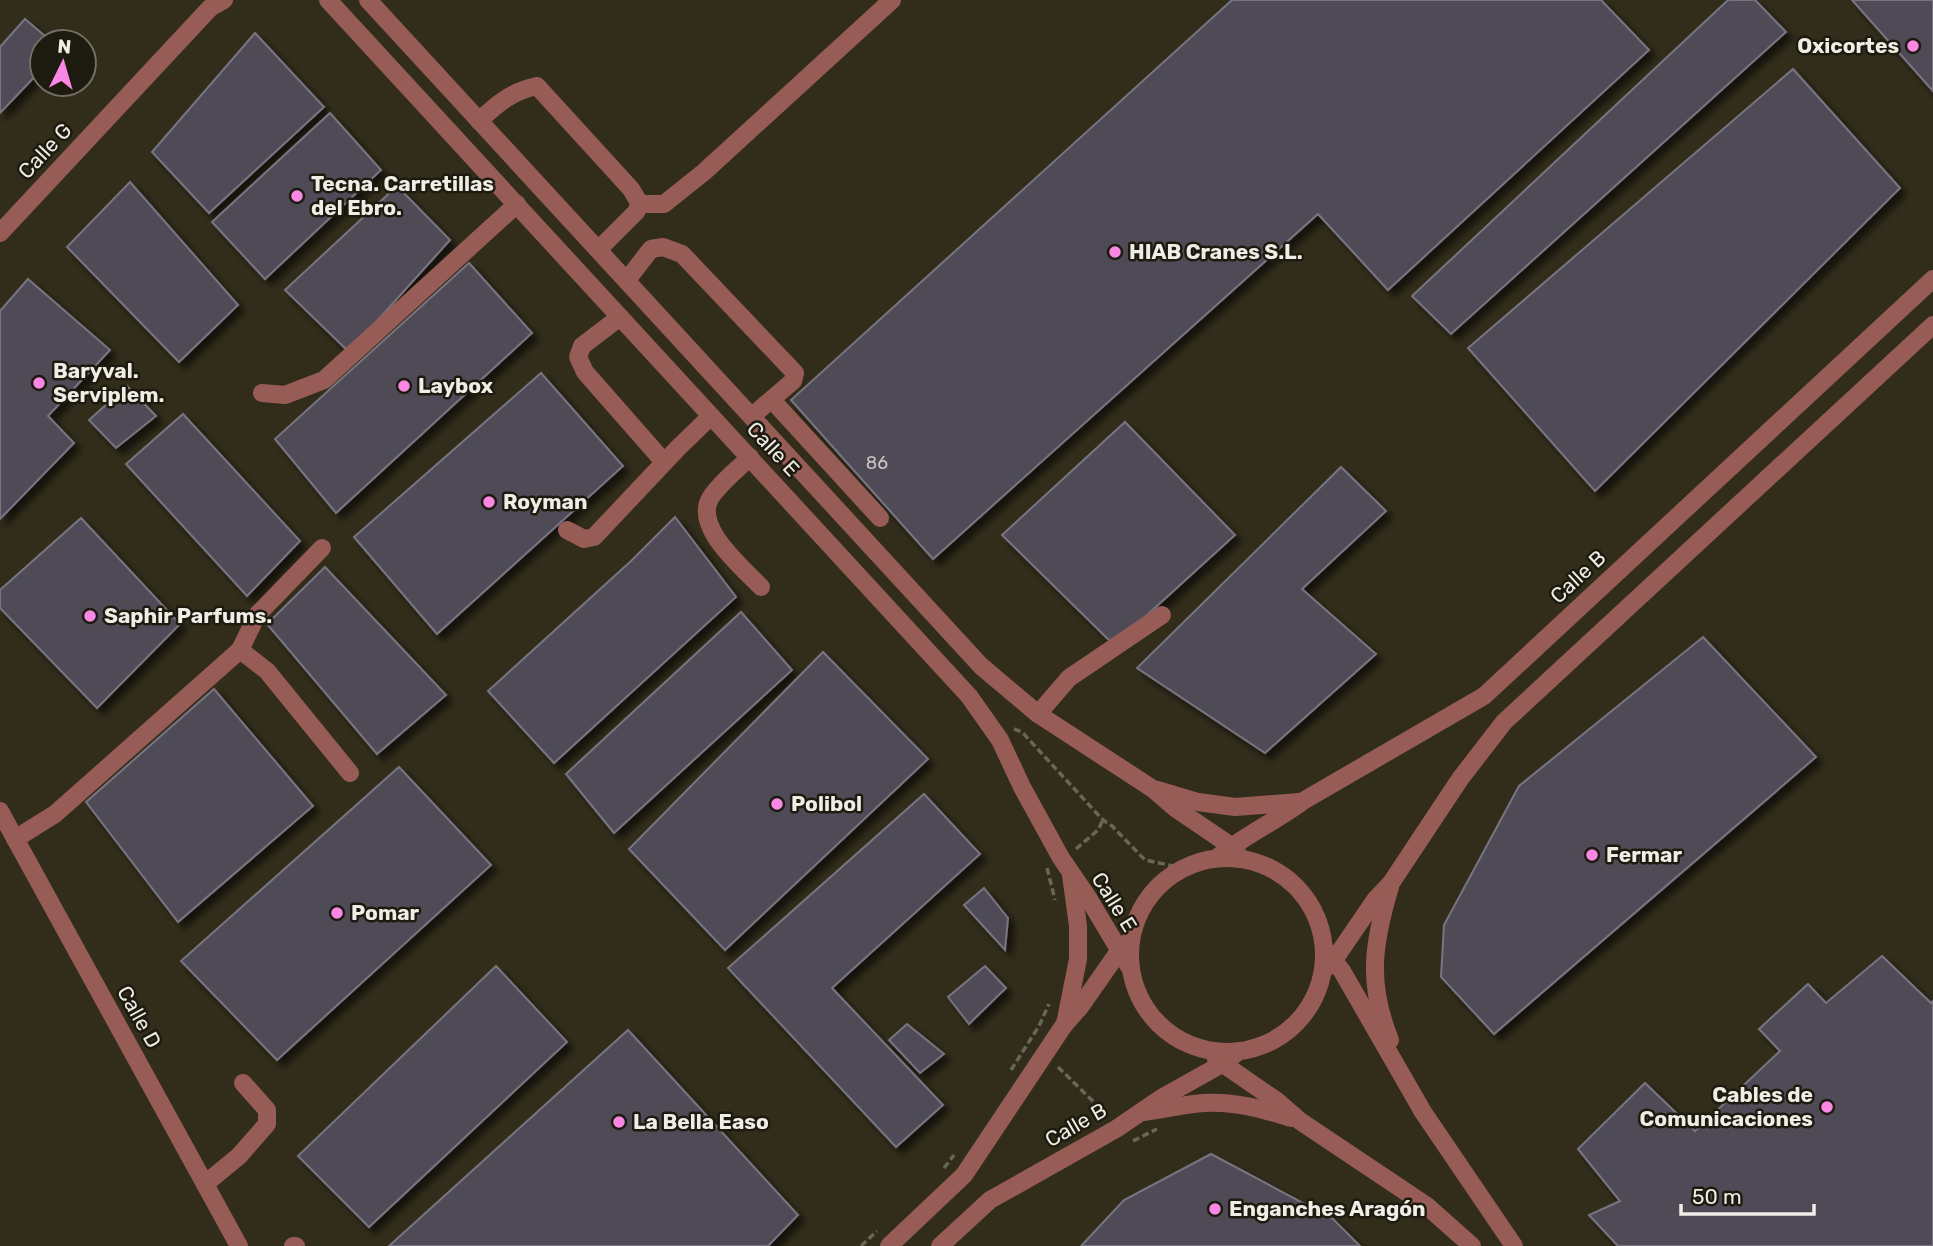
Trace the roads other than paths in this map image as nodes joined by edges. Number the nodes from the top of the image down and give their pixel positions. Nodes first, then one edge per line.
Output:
1 (328, 0) edge
2 (368, 0) edge
3 (892, 0) edge
4 (216, 3) edge
5 (480, 121) junction
6 (517, 204) junction
7 (640, 204) junction
8 (0, 233) edge
9 (599, 249) junction
10 (627, 279) junction
11 (1933, 279) edge
12 (620, 317) junction
13 (1933, 325) edge
14 (262, 393) dead end
15 (772, 400) junction
16 (711, 416) junction
17 (752, 416) junction
18 (750, 457) junction
19 (664, 462) junction
20 (567, 530) dead end
21 (860, 534) junction
22 (322, 548) dead end
23 (761, 587) dead end
24 (1161, 615) dead end
25 (240, 650) junction
26 (1038, 714) junction
27 (350, 773) dead end
28 (1153, 789) junction
29 (1303, 801) junction
30 (0, 811) edge
31 (15, 839) junction
32 (1236, 852) junction
33 (1071, 875) junction
34 (1391, 883) junction
35 (1131, 936) junction
36 (1117, 950) junction
37 (1327, 960) junction
38 (1130, 968) junction
39 (1064, 1026) junction
40 (1206, 1050) junction
41 (1239, 1051) junction
42 (1393, 1057) junction
43 (1222, 1064) junction
44 (243, 1083) dead end
45 (1143, 1112) junction
46 (1300, 1121) junction
47 (205, 1184) junction
48 (239, 1246) edge
49 (889, 1246) edge
50 (940, 1246) edge
51 (1472, 1246) edge
52 (1514, 1246) edge

1 - 6 street, Calle E
2 - 5 street, Calle E
3 - 7 street
4 - 8 street, Calle G
5 - 7 street
5 - 9 street, Calle E
6 - 12 street, Calle E
6 - 14 street
7 - 9 street
9 - 10 street, Calle E
10 - 15 street
10 - 17 street, Calle E
11 - 29 street, Calle B
12 - 16 street, Calle E
12 - 19 street
13 - 34 street
15 - 17 street
15 - 21 street
16 - 18 street, Calle E
16 - 19 street
17 - 21 street, Calle E
18 - 23 street
18 - 33 street, Calle E
19 - 20 street
21 - 26 street, Calle E
22 - 25 street
24 - 26 street
25 - 27 street
25 - 31 street
26 - 28 street, Calle E
28 - 29 street, Calle E
28 - 32 street, Calle E
29 - 32 street, Calle B
30 - 31 street, Calle D
31 - 47 street, Calle D
32 - 35 street
32 - 37 street
33 - 36 street, Calle E
33 - 39 street
34 - 37 street
34 - 42 street
35 - 36 street
35 - 38 street
36 - 38 street, Calle E
36 - 39 street
37 - 41 street
37 - 42 street
38 - 40 street
39 - 49 street
40 - 41 street
40 - 43 street
41 - 43 street, Calle B
42 - 52 street
43 - 45 street, Calle B
43 - 46 street
44 - 47 street
45 - 46 street
45 - 50 street, Calle B
46 - 51 street
47 - 48 street, Calle D

